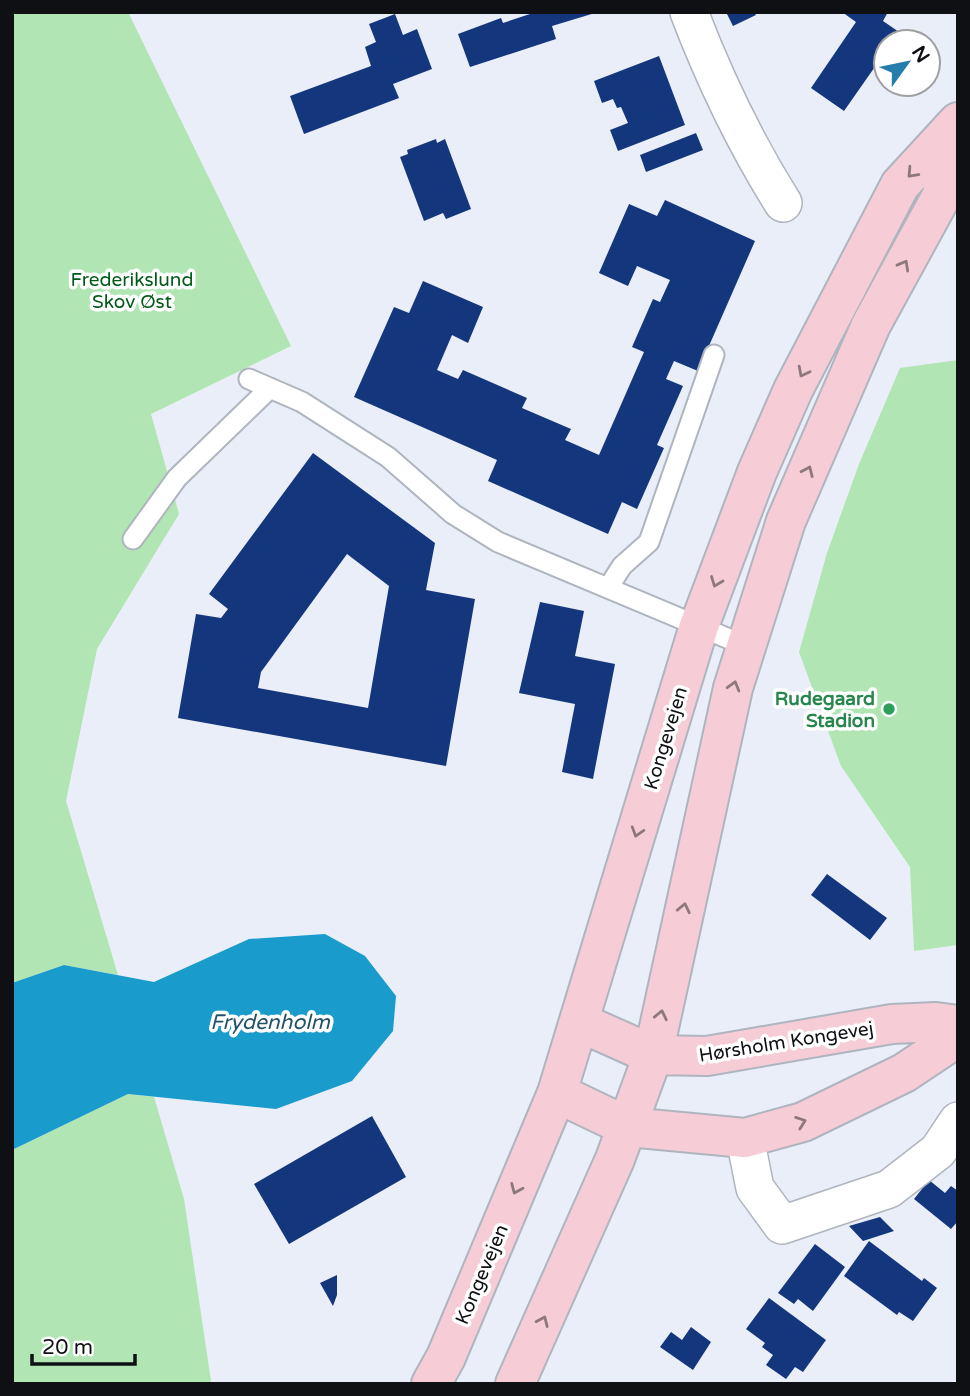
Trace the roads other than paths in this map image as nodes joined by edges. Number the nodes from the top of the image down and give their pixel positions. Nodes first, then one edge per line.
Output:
1 (689, 12) edge
2 (958, 122) edge
3 (958, 144) edge
4 (783, 203) dead end
5 (714, 355) dead end
6 (249, 379) dead end
7 (270, 388) junction
8 (133, 539) dead end
9 (608, 588) junction
10 (699, 626) junction
11 (746, 646) junction
12 (579, 1022) junction
13 (958, 1025) edge
14 (958, 1037) edge
15 (653, 1055) junction
16 (557, 1093) junction
17 (958, 1121) edge
18 (628, 1126) junction
19 (745, 1138) junction
20 (432, 1384) edge
21 (515, 1384) edge

1 - 4 street
2 -> 10 main road, Kongevejen
11 -> 3 main road
5 - 9 lane
6 - 7 lane
7 - 8 lane
7 - 9 lane
9 - 10 lane
10 - 11 lane
10 -> 12 main road, Kongevejen
15 -> 11 main road
12 - 15 main road, Hørsholm Kongevej
12 - 16 main road, Kongevejen
13 - 15 main road, Hørsholm Kongevej
19 -> 14 main road
15 - 18 main road
16 - 18 main road
16 -> 20 main road, Kongevejen
17 - 19 street
18 - 19 main road
21 -> 18 main road

